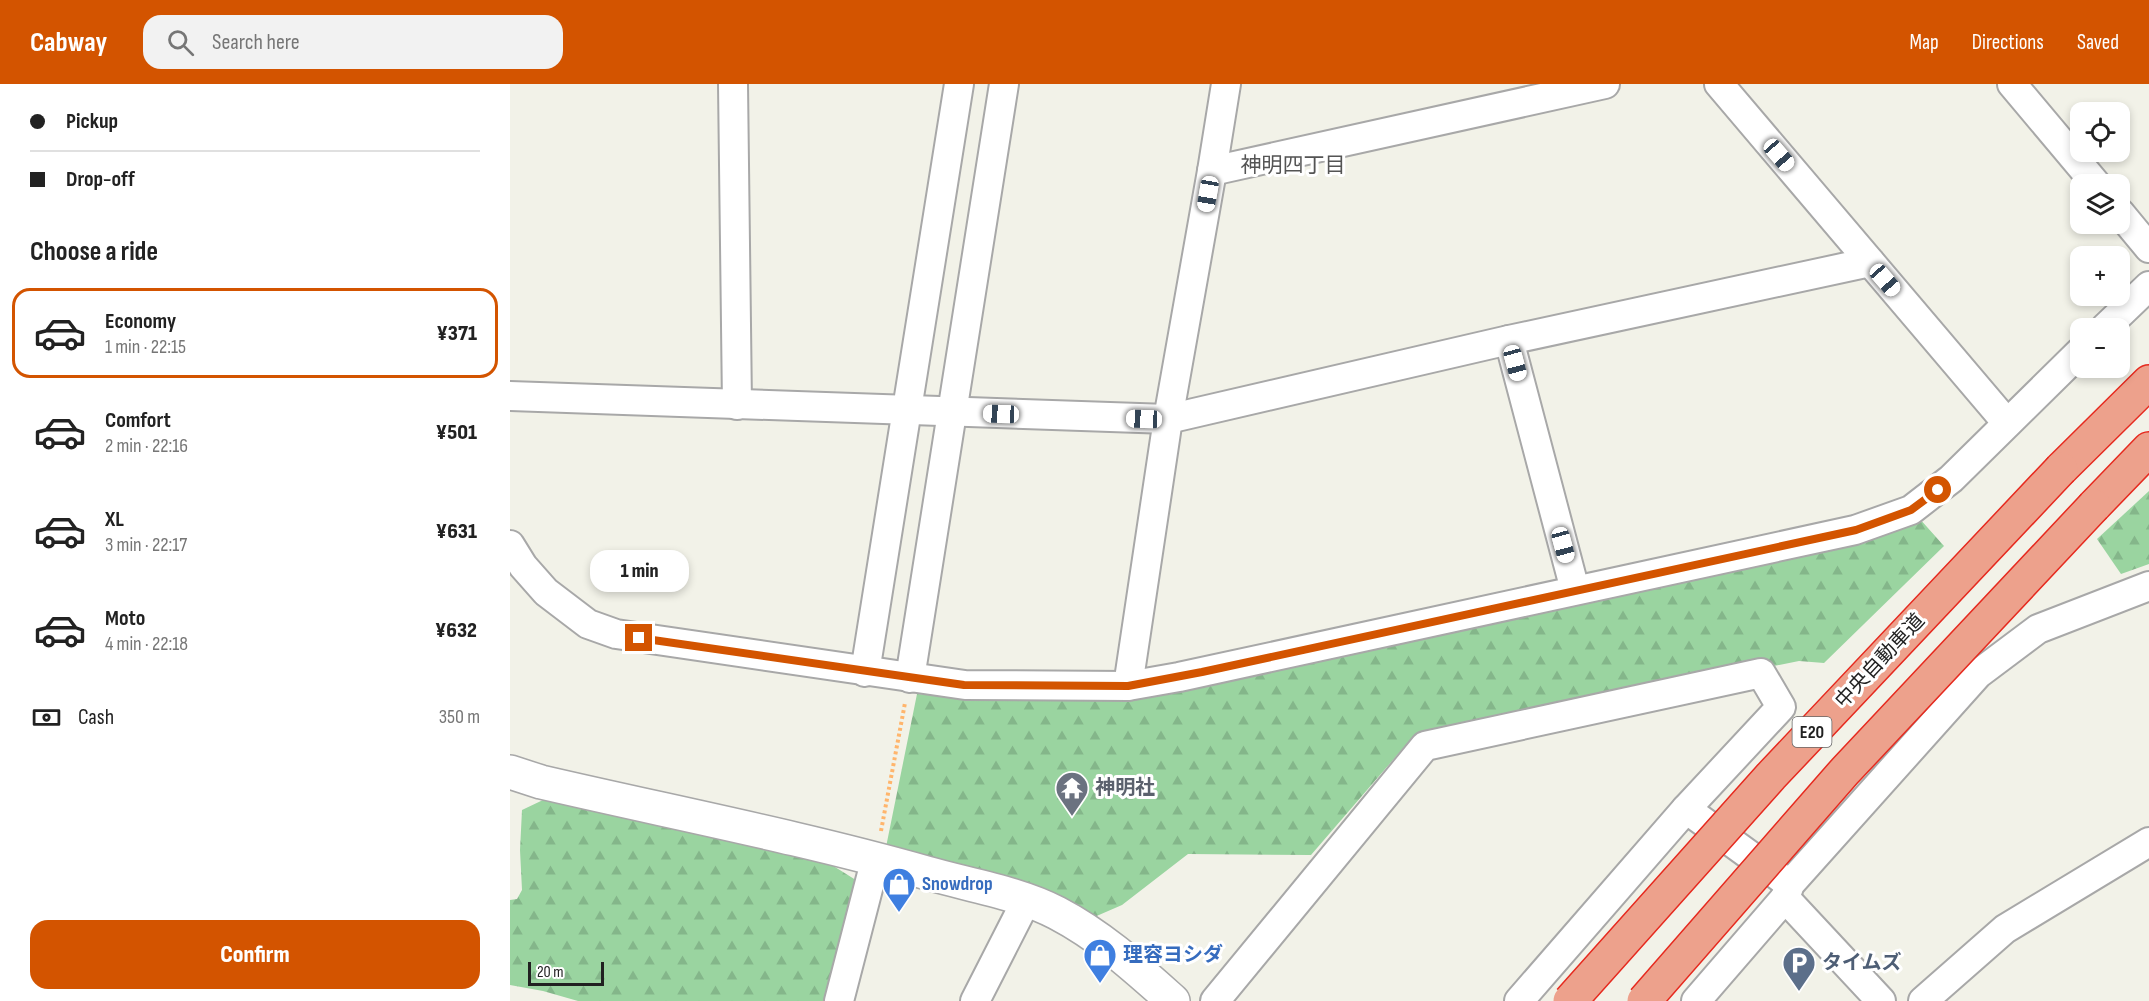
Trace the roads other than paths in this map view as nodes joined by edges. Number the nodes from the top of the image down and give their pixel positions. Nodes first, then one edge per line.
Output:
1 (733, 84) edge
2 (959, 84) edge
3 (1004, 84) edge
4 (1226, 84) edge
5 (1605, 84) edge
6 (1719, 84) edge
7 (2012, 84) edge
8 (1212, 171) junction
9 (2088, 174) edge
10 (2130, 225) edge
11 (2149, 248) edge
12 (1869, 262) junction
13 (2149, 286) edge
14 (2115, 318) edge
15 (1509, 340) junction
16 (2070, 362) edge
17 (2149, 382) edge
18 (510, 396) edge
19 (737, 405) junction
20 (906, 410) junction
21 (953, 412) junction
22 (1168, 419) junction
23 (2007, 423) junction
24 (2149, 449) edge
25 (510, 545) edge
26 (2149, 586) edge
27 (1575, 590) junction
28 (865, 672) junction
29 (910, 678) junction
30 (1128, 686) junction
31 (510, 772) edge
32 (1686, 809) junction
33 (2149, 842) edge
34 (876, 858) junction
35 (1788, 891) junction
36 (1026, 901) junction
37 (839, 1001) edge
38 (975, 1001) edge
39 (1173, 1001) edge
40 (1215, 1001) edge
41 (1519, 1001) edge
42 (1570, 1001) edge
43 (1644, 1001) edge
44 (1696, 1001) edge
45 (1881, 1001) edge
46 (1923, 1001) edge

1 - 19 street
2 - 20 street
3 - 21 street
4 - 8 street
5 - 8 street
6 - 12 street
7 - 9 street
8 - 22 street
10 - 11 street
12 - 15 street
12 - 23 street
13 - 14 street
15 - 22 street
15 - 27 street
16 - 23 street
17 - 42 highway, 中央自動車道 / E20, bridge
18 - 19 street
19 - 20 street
20 - 21 street
20 - 28 street
21 - 22 street
21 - 29 street
22 - 30 street
23 - 27 street
24 - 43 highway, E20, bridge
25 - 28 street
26 - 35 street
27 - 30 street
28 - 29 street
29 - 30 street
31 - 34 street
32 - 35 street
32 - 40 street
32 - 41 street
33 - 46 street
34 - 36 street
34 - 37 street
35 - 44 street
35 - 45 street
36 - 38 street
36 - 39 street

